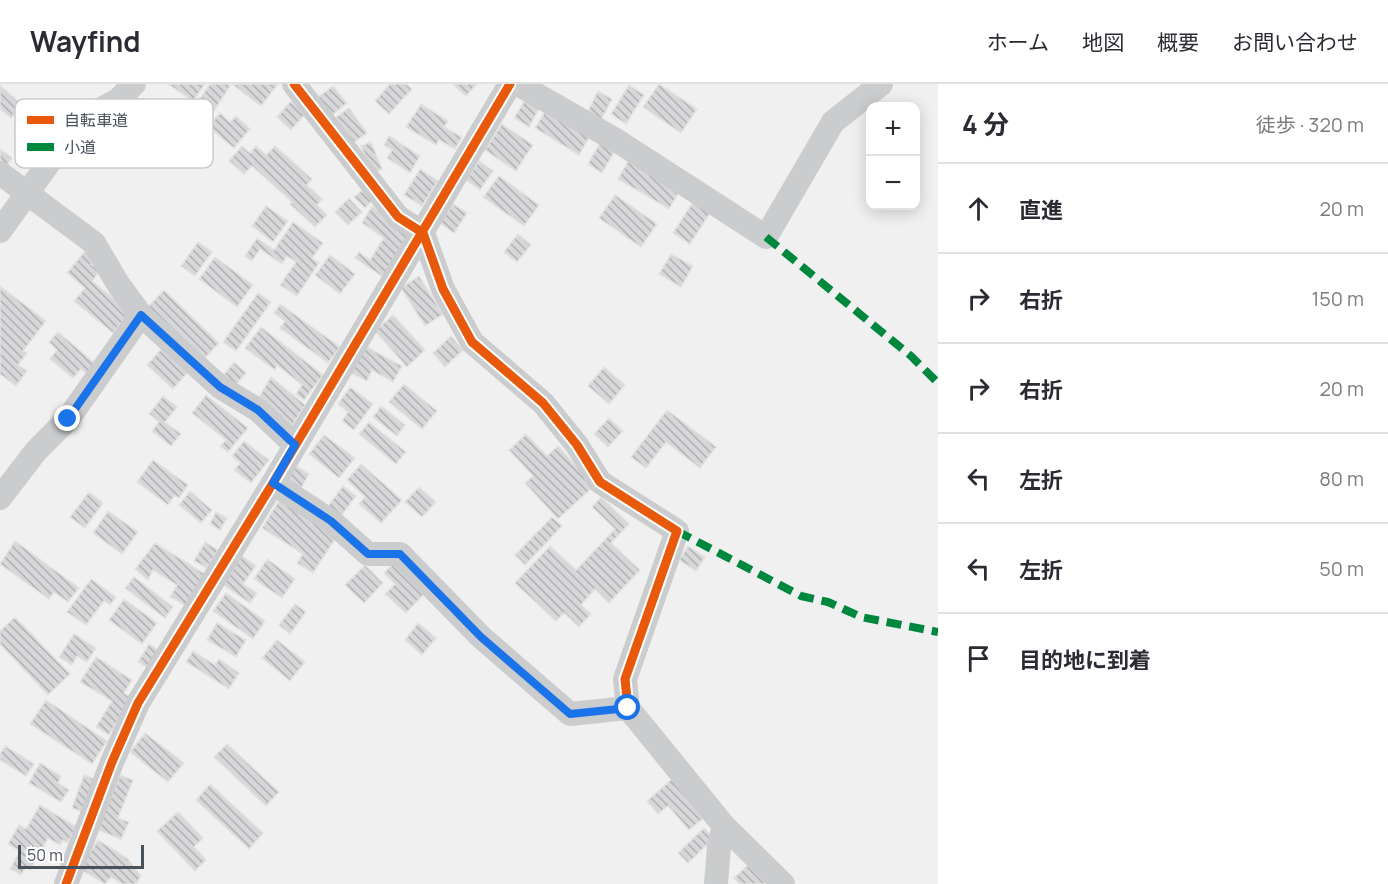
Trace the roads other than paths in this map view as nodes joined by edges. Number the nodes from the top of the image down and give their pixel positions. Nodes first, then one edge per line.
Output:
1 (134, 84) edge
2 (294, 84) edge
3 (510, 84) edge
4 (518, 84) edge
5 (881, 84) edge
6 (119, 99) edge
7 (46, 168) edge
8 (0, 173) edge
9 (28, 193) junction
10 (0, 231) edge
11 (423, 233) junction
12 (141, 315) junction
13 (295, 445) junction
14 (273, 483) junction
15 (0, 498) edge
16 (628, 708) junction
17 (724, 826) junction
18 (66, 884) edge
19 (716, 884) edge
20 (783, 884) edge

1 - 6 street
2 - 11 street
3 - 11 street
4 - 5 street
7 - 9 street
8 - 9 street
9 - 10 street
9 - 12 street
11 - 13 street
11 - 16 street
12 - 13 street
12 - 15 street
13 - 14 street
14 - 16 street
14 - 18 street
16 - 17 street
17 - 19 street
17 - 20 street

